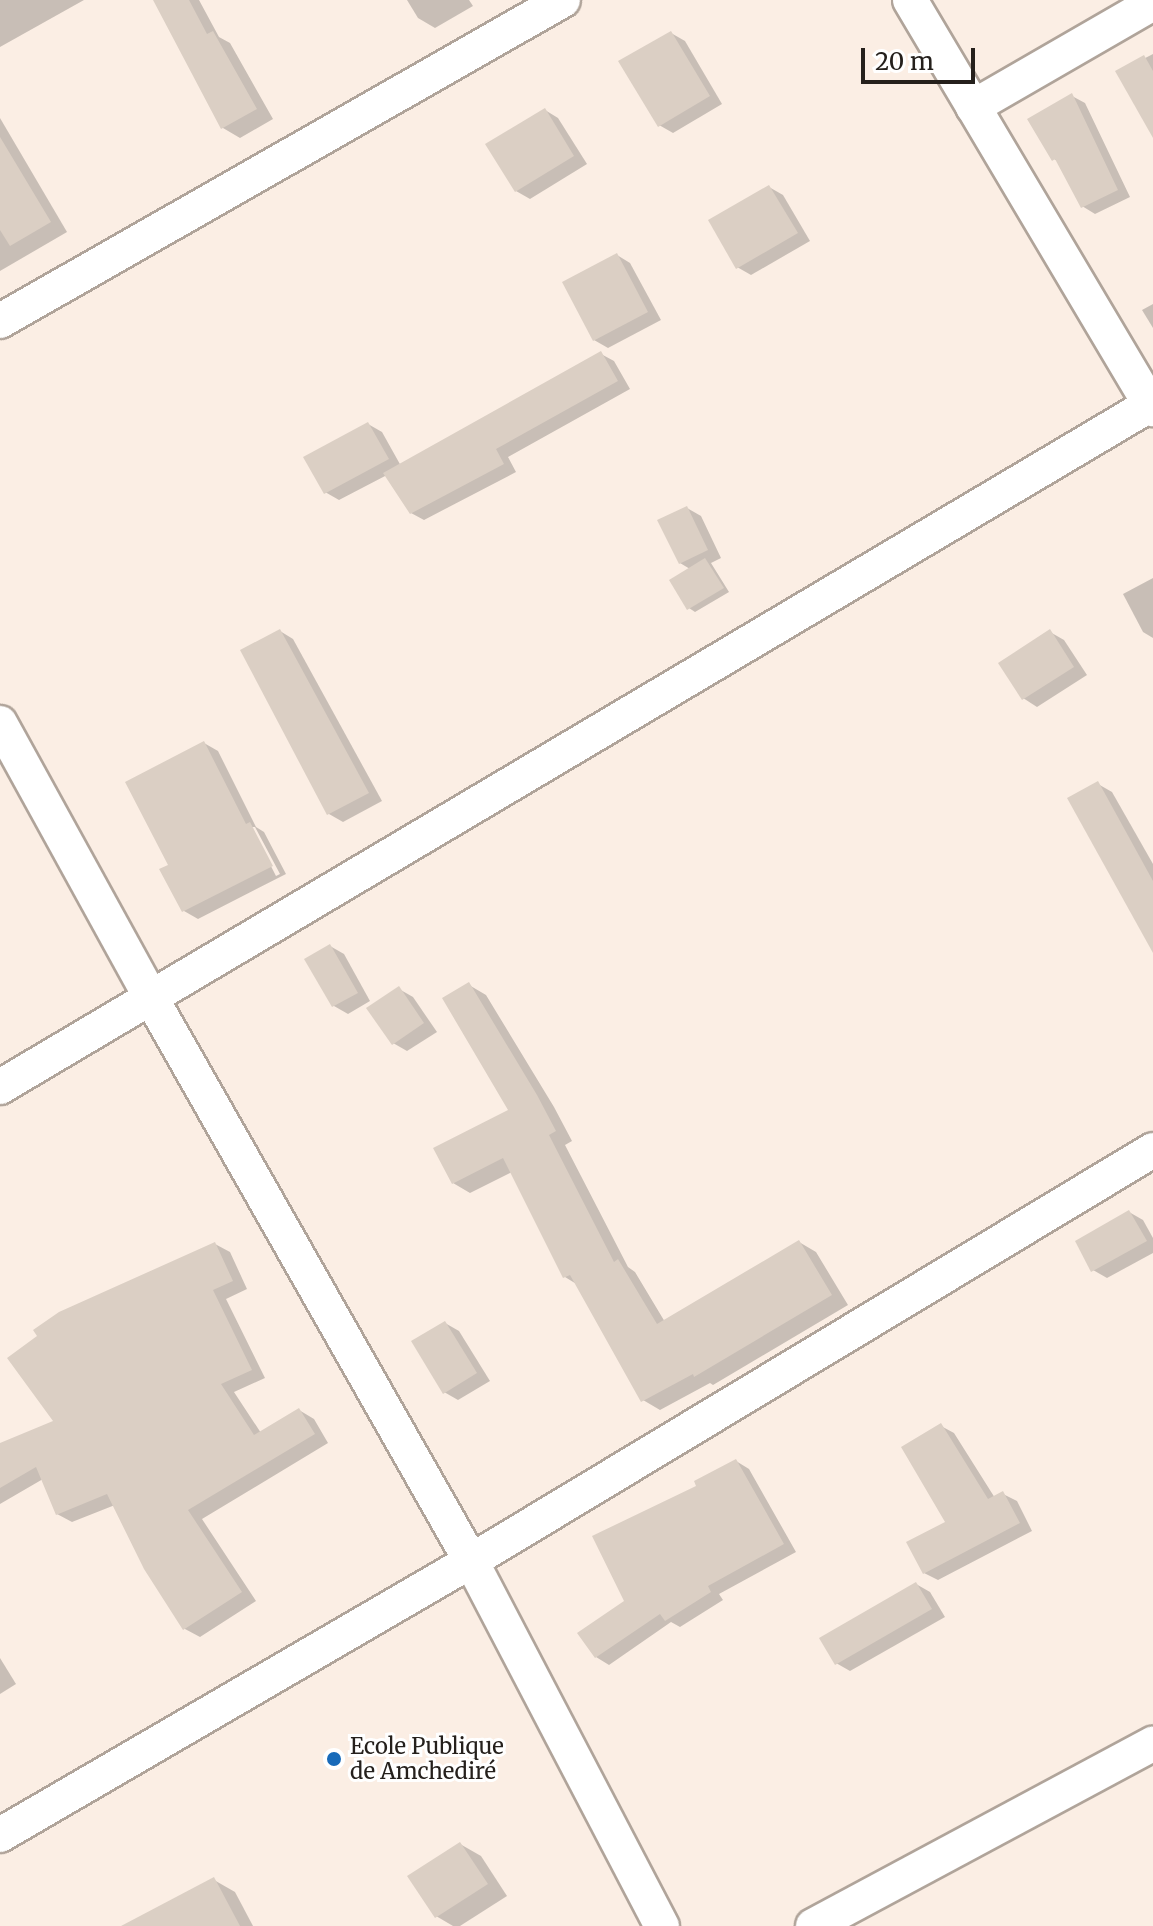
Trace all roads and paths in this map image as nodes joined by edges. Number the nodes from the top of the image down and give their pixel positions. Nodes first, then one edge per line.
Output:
1 (563, 0) edge
2 (910, 0) edge
3 (1153, 3) edge
4 (973, 107) junction
5 (0, 321) edge
6 (1152, 405) edge
7 (0, 723) edge
8 (151, 998) junction
9 (0, 1087) edge
10 (1153, 1150) edge
11 (471, 1561) junction
12 (1153, 1744) edge
13 (0, 1835) edge
14 (662, 1926) edge
15 (813, 1926) edge

1 - 5 street
2 - 4 street
3 - 4 street
4 - 6 street
6 - 8 street
7 - 8 street
8 - 9 street
8 - 11 street
10 - 11 street
11 - 13 street
11 - 14 street
12 - 15 street

